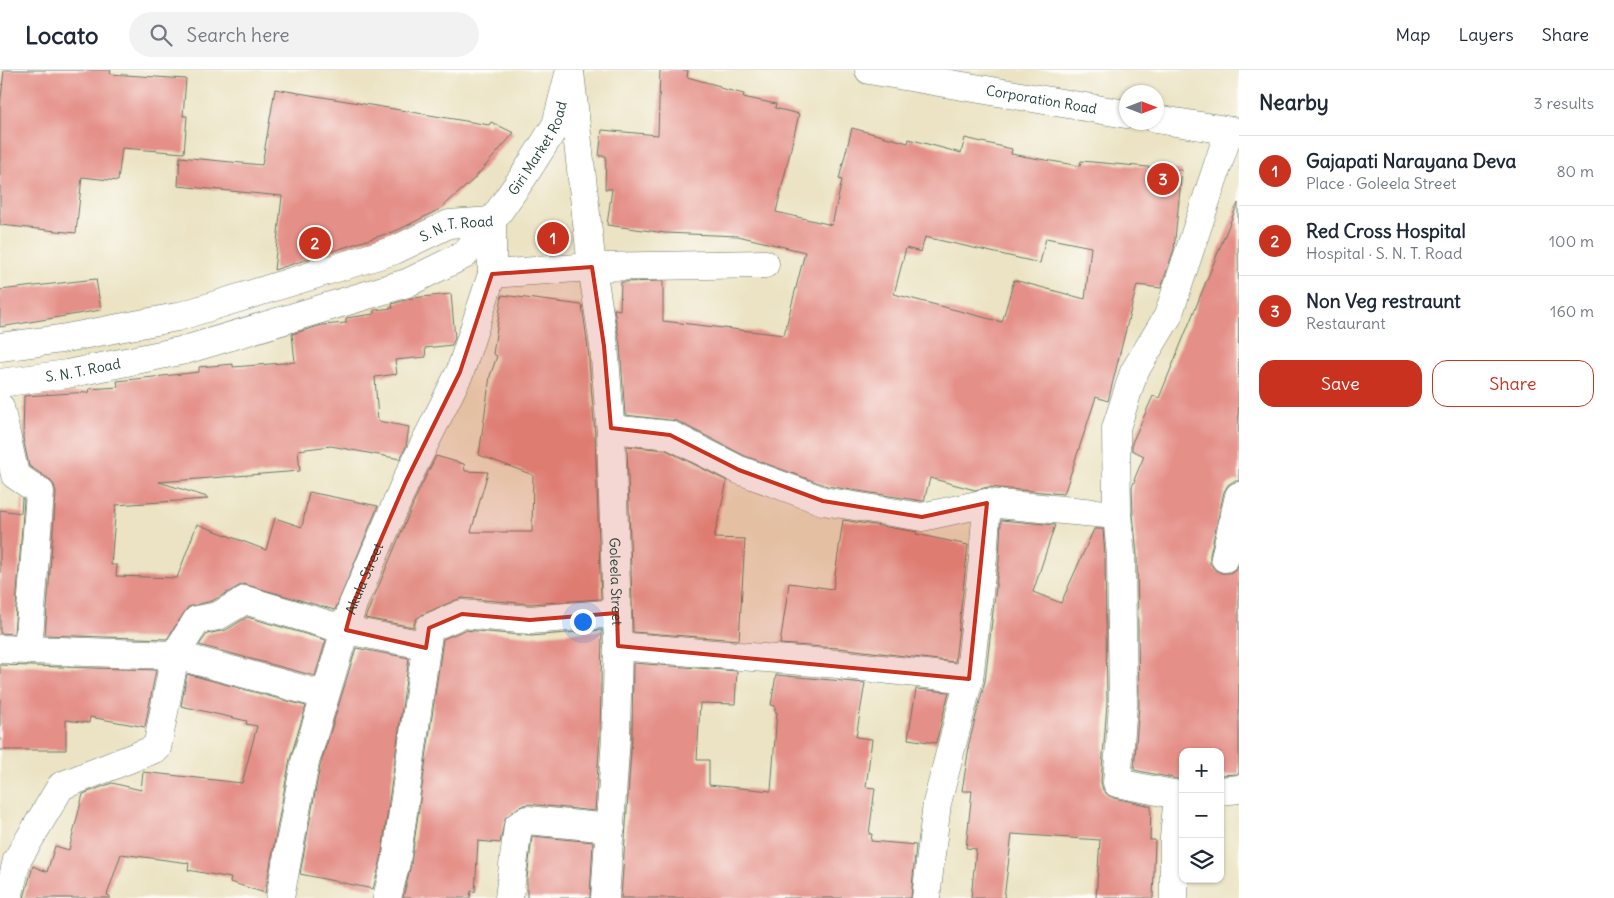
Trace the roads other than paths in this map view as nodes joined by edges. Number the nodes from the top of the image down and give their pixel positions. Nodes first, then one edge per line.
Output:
1 (869, 70) edge
2 (570, 71) edge
3 (1119, 113) edge
4 (1164, 120) edge
5 (1234, 132) edge
6 (492, 221) junction
7 (765, 264) dead end
8 (592, 268) junction
9 (492, 274) junction
10 (0, 347) edge
11 (0, 383) edge
12 (0, 407) edge
13 (611, 429) junction
14 (1239, 496) edge
15 (987, 503) junction
16 (1117, 515) junction
17 (1225, 558) dead end
18 (617, 613) junction
19 (346, 630) junction
20 (618, 646) junction
21 (426, 648) junction
22 (0, 649) edge
23 (28, 650) junction
24 (175, 655) junction
25 (969, 679) junction
26 (324, 695) junction
27 (1239, 789) edge
28 (1224, 791) edge
29 (1179, 795) edge
30 (1179, 802) edge
31 (611, 828) junction
32 (8, 898) edge
33 (280, 898) edge
34 (387, 898) edge
35 (509, 898) edge
36 (605, 898) edge
37 (926, 898) edge
38 (1174, 898) edge

1 - 3 street, Corporation Road
2 - 6 street, Giri Market Road
2 - 8 street, Goleela Street
4 - 5 street
5 - 16 street
6 - 9 street, Akula Street
6 - 10 street, S. N. T. Road
6 - 11 street, S. N. T. Road
7 - 8 street
8 - 9 street
8 - 13 street, Goleela Street
9 - 19 street, Akula Street
12 - 23 street
13 - 15 street
13 - 18 street, Goleela Street
14 - 17 street
15 - 16 street
15 - 25 street
16 - 29 street
18 - 20 street, Goleela Street
18 - 21 street
19 - 21 street
19 - 24 street
19 - 26 street, Akula Street
20 - 25 street
20 - 31 street, Goleela Street
21 - 34 street
22 - 23 street
23 - 24 street
24 - 26 street
24 - 32 street
25 - 37 street
26 - 33 street, Akula Street
27 - 28 street
30 - 38 street
31 - 35 street
31 - 36 street, Goleela Street

